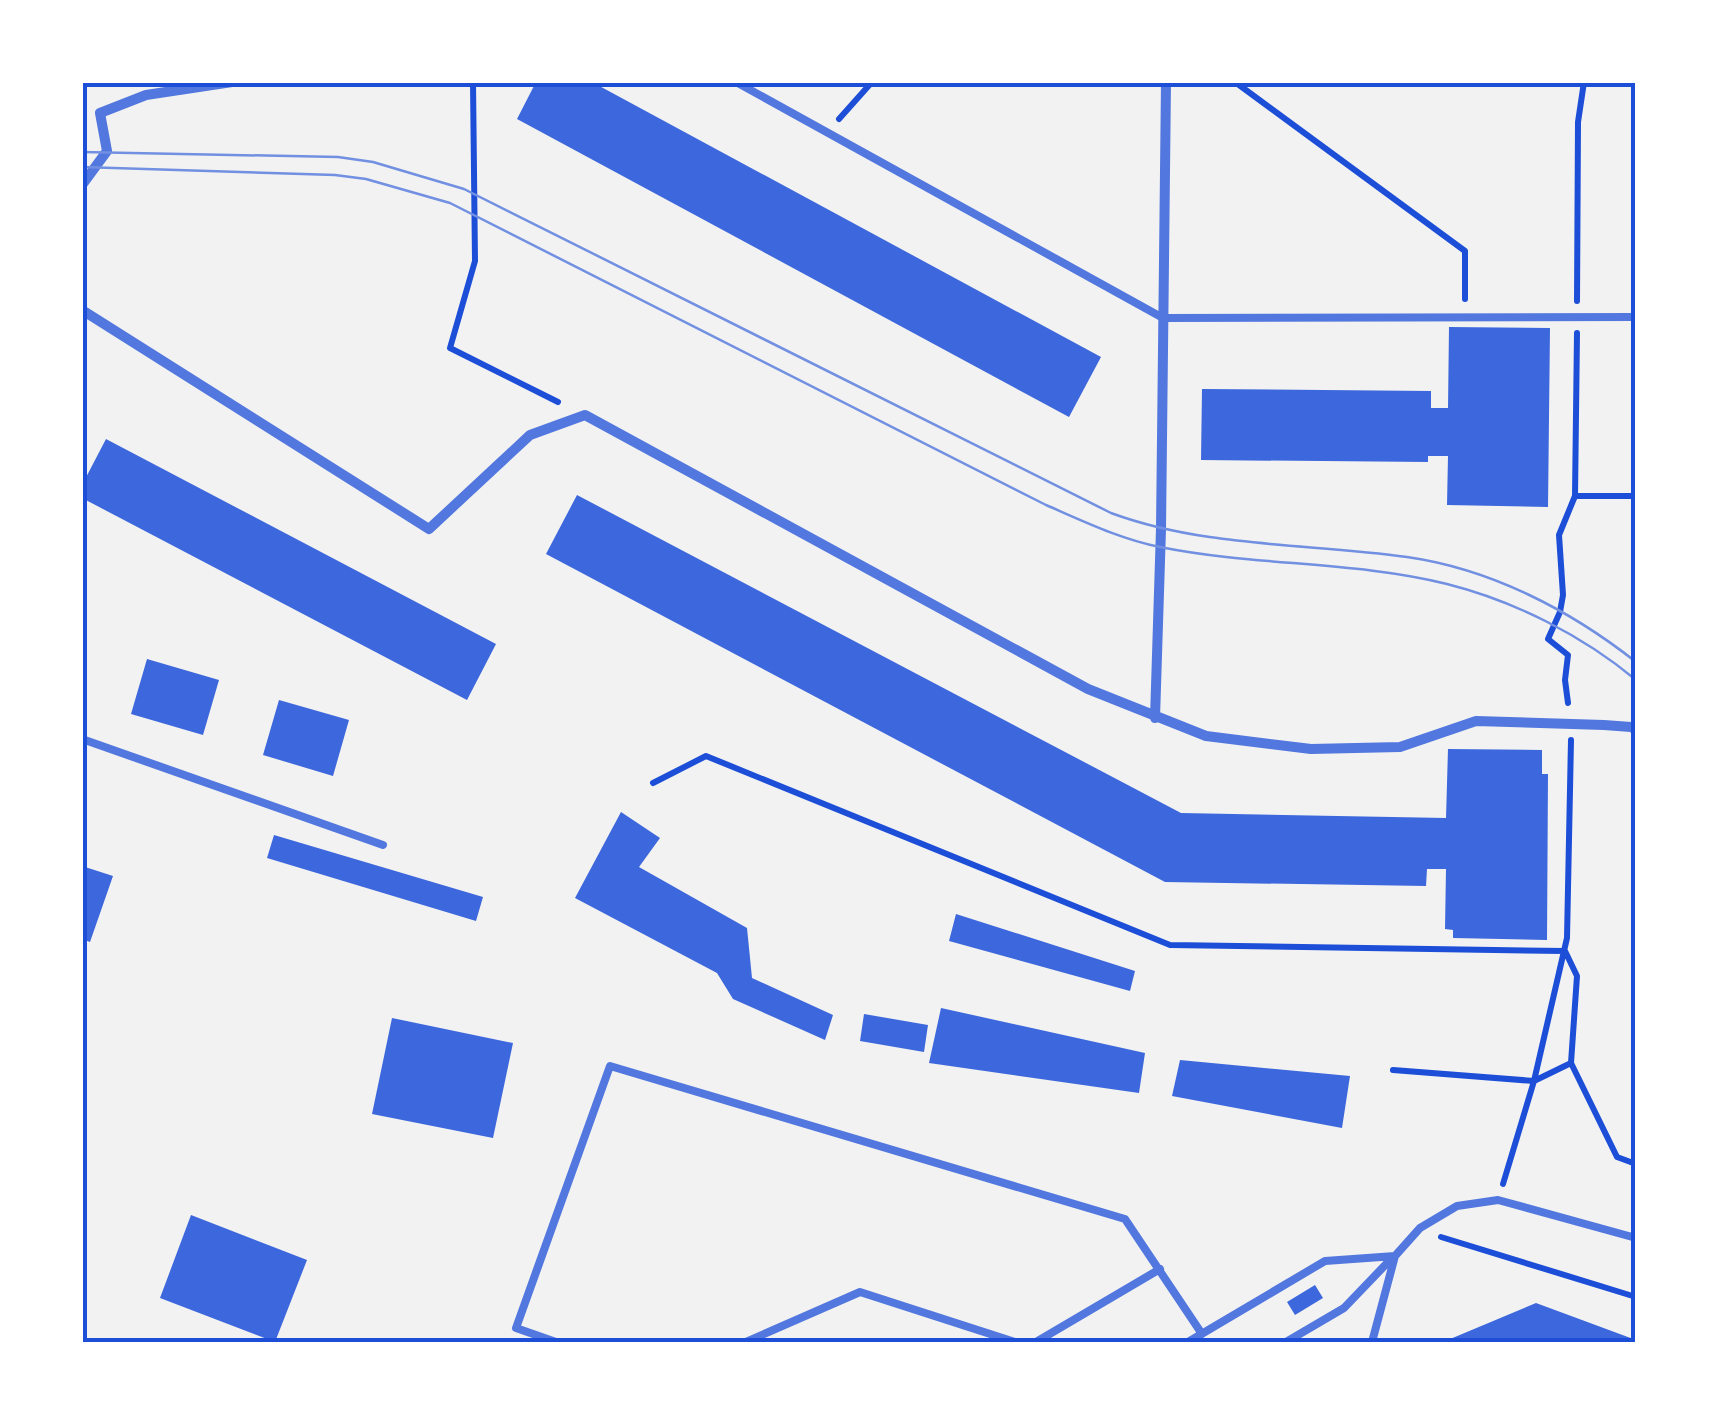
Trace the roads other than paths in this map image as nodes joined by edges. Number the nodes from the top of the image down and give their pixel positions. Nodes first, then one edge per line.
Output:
1 (232, 82) edge
2 (736, 82) edge
3 (1166, 82) edge
4 (82, 185) edge
5 (82, 310) edge
6 (1636, 317) edge
7 (1163, 318) junction
8 (1154, 718) junction
9 (1636, 730) edge
10 (82, 739) edge
11 (383, 845) dead end
12 (1636, 1238) edge
13 (1394, 1256) junction
14 (1160, 1268) junction
15 (1202, 1334) junction
16 (556, 1342) edge
17 (746, 1342) edge
18 (1015, 1342) edge
19 (1036, 1342) edge
20 (1188, 1342) edge
21 (1286, 1342) edge
22 (1372, 1342) edge

1 - 4 street
2 - 7 lane
3 - 7 street
5 - 8 street
6 - 7 lane
7 - 8 street
8 - 9 street
10 - 11 lane
12 - 13 lane
13 - 15 lane
13 - 21 lane
13 - 22 lane
14 - 15 lane
14 - 16 lane
14 - 19 lane
15 - 20 lane
17 - 18 lane

